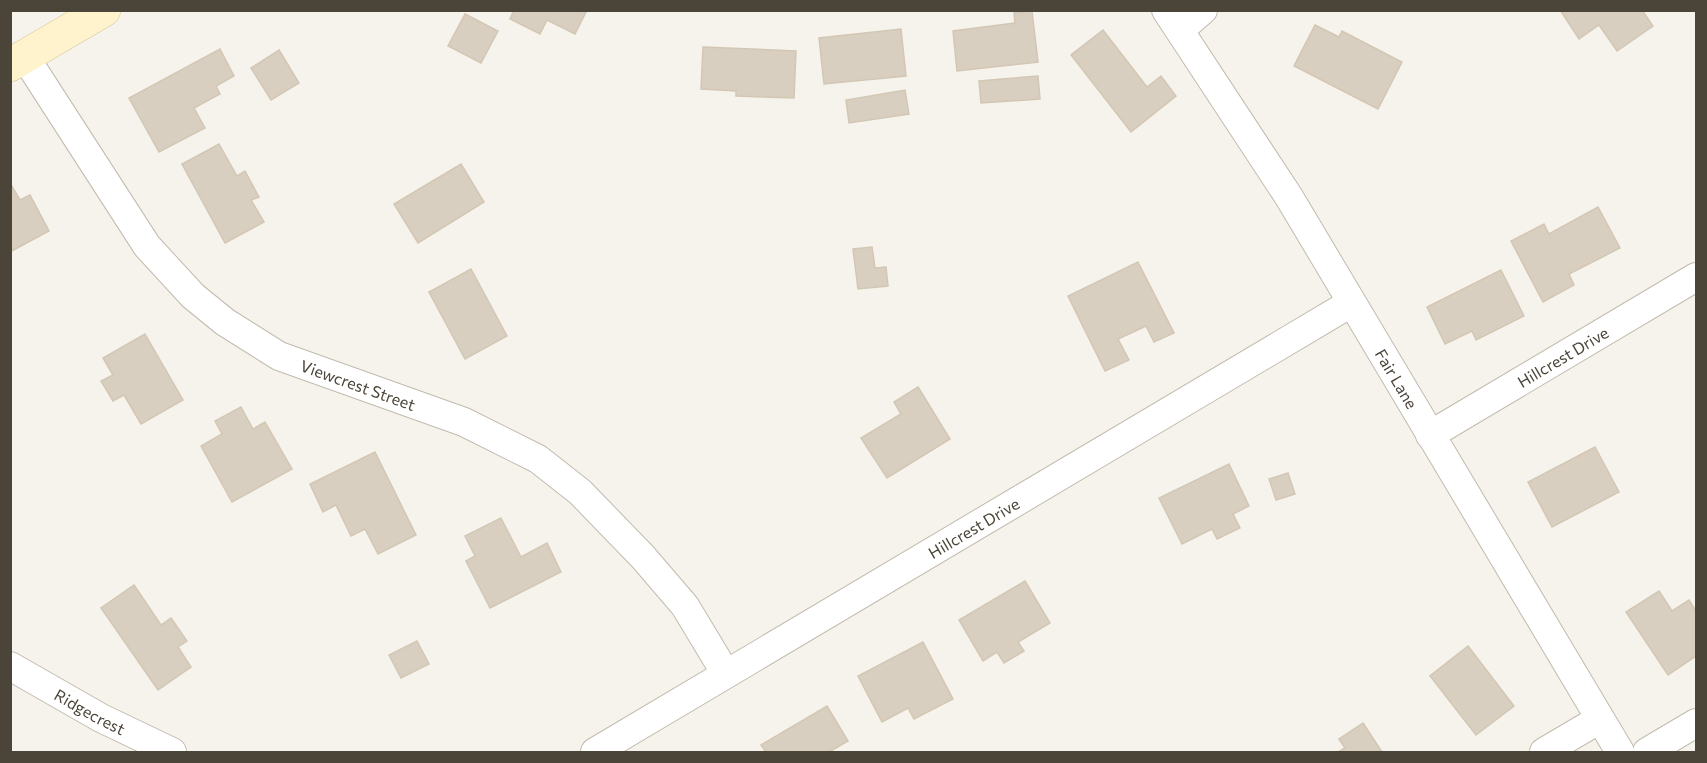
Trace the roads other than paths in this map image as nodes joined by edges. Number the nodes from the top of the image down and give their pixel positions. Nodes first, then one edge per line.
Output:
1 (104, 10) edge
2 (1203, 10) edge
3 (1173, 20) edge
4 (18, 61) edge
5 (1696, 277) edge
6 (1351, 303) junction
7 (1430, 435) junction
8 (10, 666) edge
9 (726, 674) junction
10 (1600, 719) junction
11 (1696, 723) edge
12 (172, 753) edge
13 (595, 753) edge
14 (1544, 753) edge
15 (1620, 753) edge
16 (1647, 753) edge

1 - 4 main road
2 - 3 street
3 - 6 street, Fair Lane
4 - 9 street, Viewcrest Street
5 - 7 street, Hillcrest Drive
6 - 7 street, Fair Lane
6 - 9 street, Hillcrest Drive
7 - 10 street, Fair Lane
8 - 12 street, Ridgecrest
9 - 13 street, Hillcrest Drive
10 - 14 street
10 - 15 street, Fair Lane
11 - 16 street

